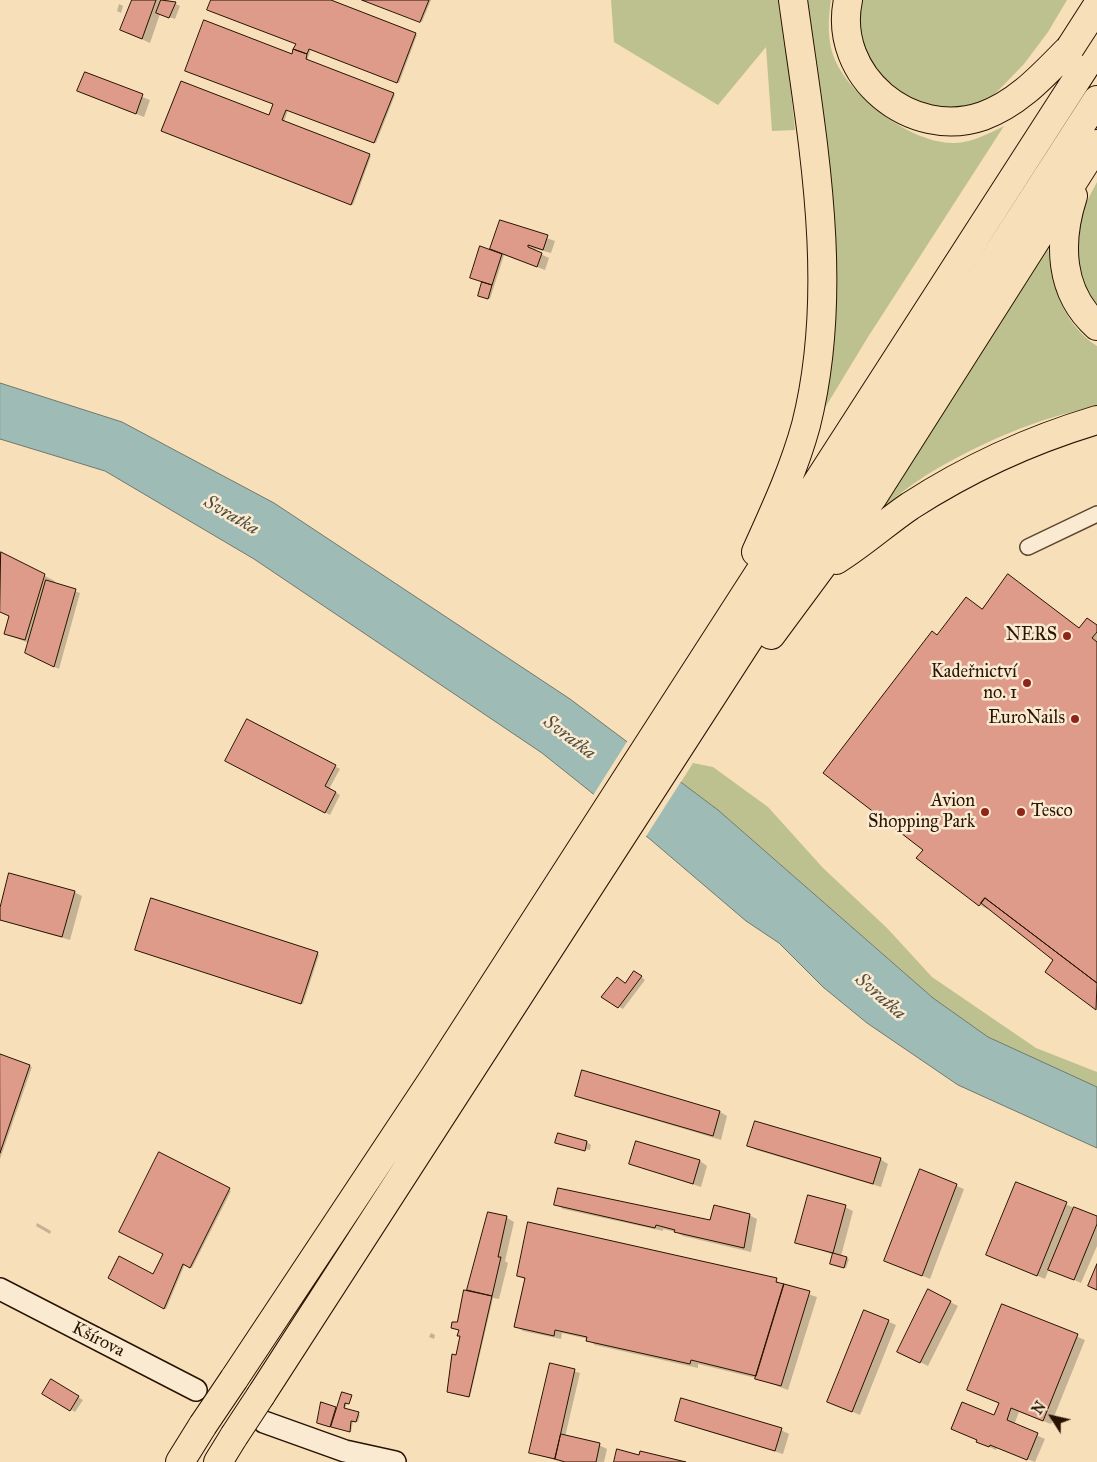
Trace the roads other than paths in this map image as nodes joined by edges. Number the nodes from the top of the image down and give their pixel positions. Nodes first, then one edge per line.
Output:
1 (793, 0) edge
2 (848, 0) edge
3 (1097, 6) edge
4 (1085, 54) edge
5 (1097, 100) edge
6 (1093, 150) edge
7 (1097, 326) edge
8 (1097, 420) edge
9 (1097, 514) edge
10 (1028, 547) dead end
11 (820, 570) junction
12 (718, 635) junction
13 (694, 725) junction
14 (0, 1290) edge
15 (196, 1390) dead end
16 (264, 1422) dead end
17 (180, 1462) edge
18 (218, 1462) edge
19 (395, 1462) edge

1 - 12 highway
2 - 4 highway
3 - 4 highway, bridge
4 - 12 highway
5 - 13 highway
6 - 7 highway
6 - 11 highway
8 - 11 highway
9 - 10 street
11 - 13 highway
12 - 17 highway, bridge
13 - 18 highway, bridge
14 - 15 street, Kšírova
16 - 19 street

